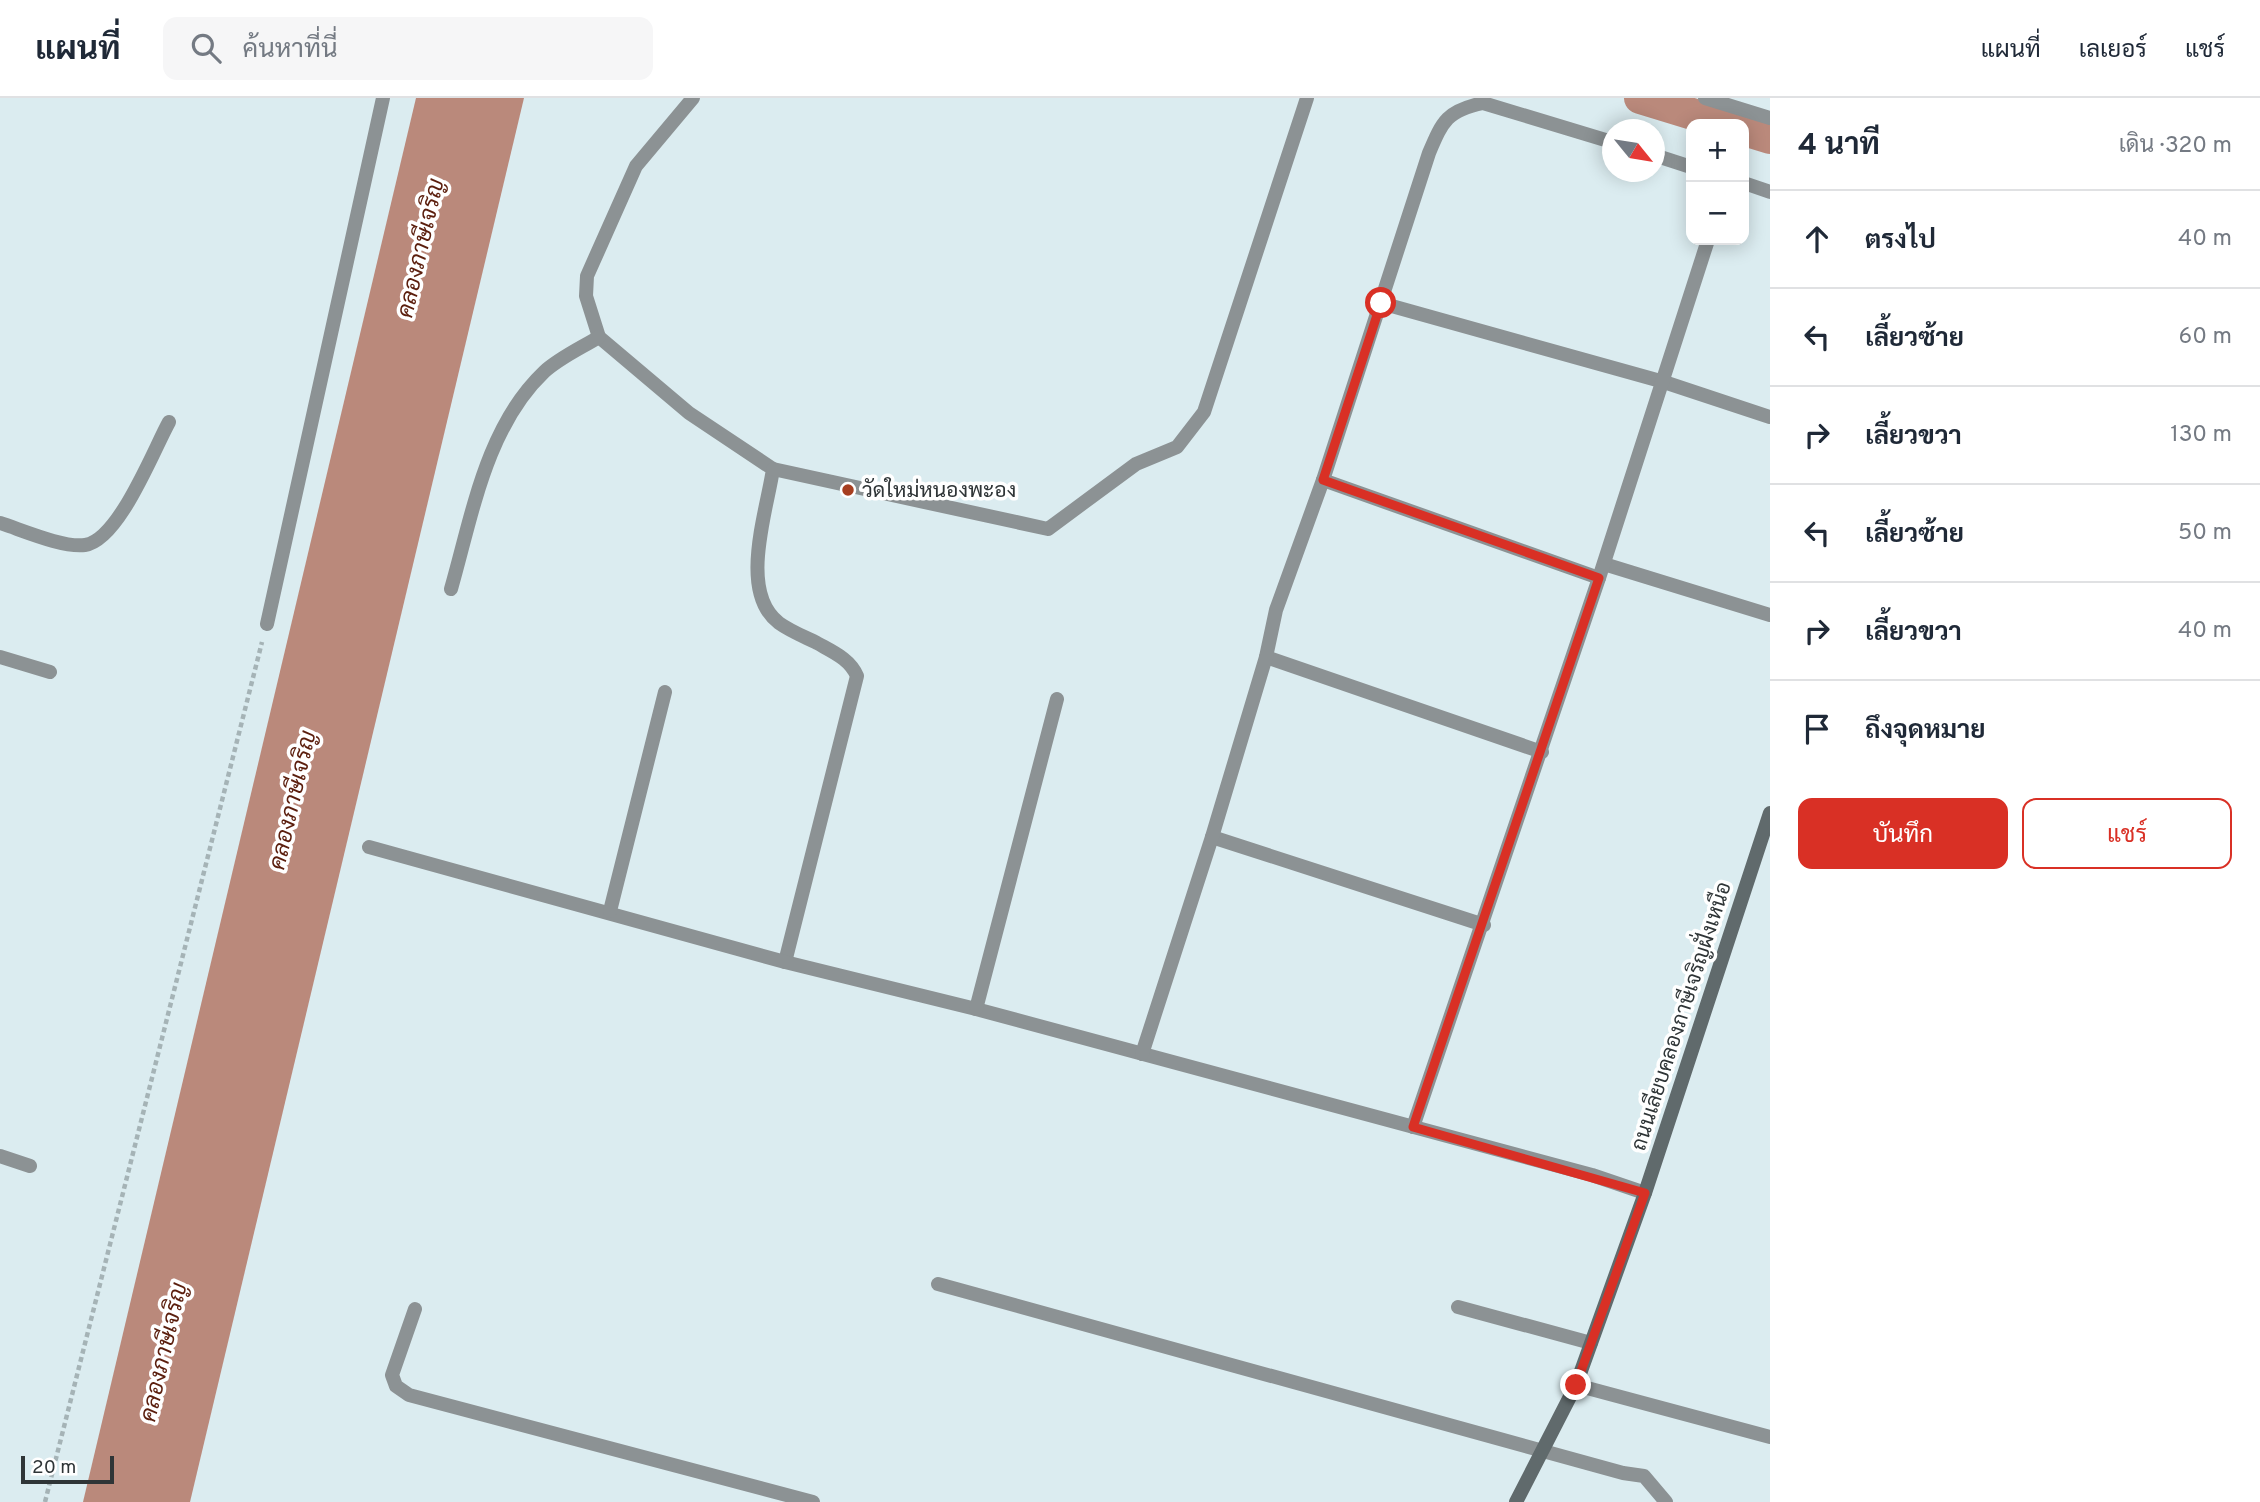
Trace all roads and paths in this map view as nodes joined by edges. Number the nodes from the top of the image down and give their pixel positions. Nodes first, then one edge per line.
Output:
1 (383, 98) edge
2 (692, 98) edge
3 (1307, 98) edge
4 (1704, 98) edge
5 (1770, 118) edge
6 (1602, 139) edge
7 (1665, 159) edge
8 (1686, 165) edge
9 (1749, 185) edge
10 (1770, 192) edge
11 (1706, 245) edge
12 (1381, 303) junction
13 (598, 337) junction
14 (1664, 382) junction
15 (1770, 417) edge
16 (169, 422) dead end
17 (773, 469) junction
18 (1323, 480) junction
19 (0, 523) edge
20 (1602, 571) junction
21 (451, 589) dead end
22 (1770, 615) edge
23 (267, 624) joint
24 (0, 657) edge
25 (1266, 657) junction
26 (50, 672) dead end
27 (665, 692) dead end
28 (1056, 699) dead end
29 (1542, 751) junction
30 (1770, 813) edge
31 (1212, 837) junction
32 (369, 846) dead end
33 (610, 911) junction
34 (1484, 925) junction
35 (785, 962) junction
36 (976, 1009) junction
37 (1142, 1054) junction
38 (1413, 1127) junction
39 (0, 1156) edge
40 (30, 1166) dead end
41 (1645, 1193) junction
42 (938, 1284) dead end
43 (1458, 1307) dead end
44 (415, 1309) dead end
45 (1591, 1343) junction
46 (1576, 1385) junction
47 (1770, 1437) edge
48 (1544, 1450) junction
49 (45, 1502) edge
50 (813, 1502) edge
51 (1516, 1502) edge
52 (1666, 1502) edge

1 - 23 street
2 - 13 street
3 - 17 street
4 - 5 street
6 - 12 street
7 - 8 street
9 - 10 street
11 - 14 street
12 - 14 street
12 - 18 street
13 - 17 street
13 - 21 street
14 - 15 street
14 - 20 street
16 - 19 street
17 - 35 street
18 - 20 street
18 - 25 street
20 - 22 street
20 - 29 street
23 - 49 path
24 - 26 street
25 - 29 street
25 - 31 street
27 - 33 street
28 - 36 street
29 - 34 street
30 - 41 main road, ถนนเลียบคลองภาษีเจริญฝั่งเหนือ
31 - 34 street
31 - 37 street
32 - 33 street
33 - 35 street
34 - 38 street
35 - 36 street
36 - 37 street
37 - 38 street
38 - 41 street
39 - 40 street
41 - 45 main road, ถนนเลียบคลองภาษีเจริญฝั่งเหนือ
42 - 48 street
43 - 45 street
44 - 50 street
45 - 46 main road, ถนนเลียบคลองภาษีเจริญฝั่งเหนือ
46 - 47 street
46 - 48 main road, ถนนเลียบคลองภาษีเจริญฝั่งเหนือ
48 - 51 main road, ถนนเลียบคลองภาษีเจริญฝั่งเหนือ
48 - 52 street

